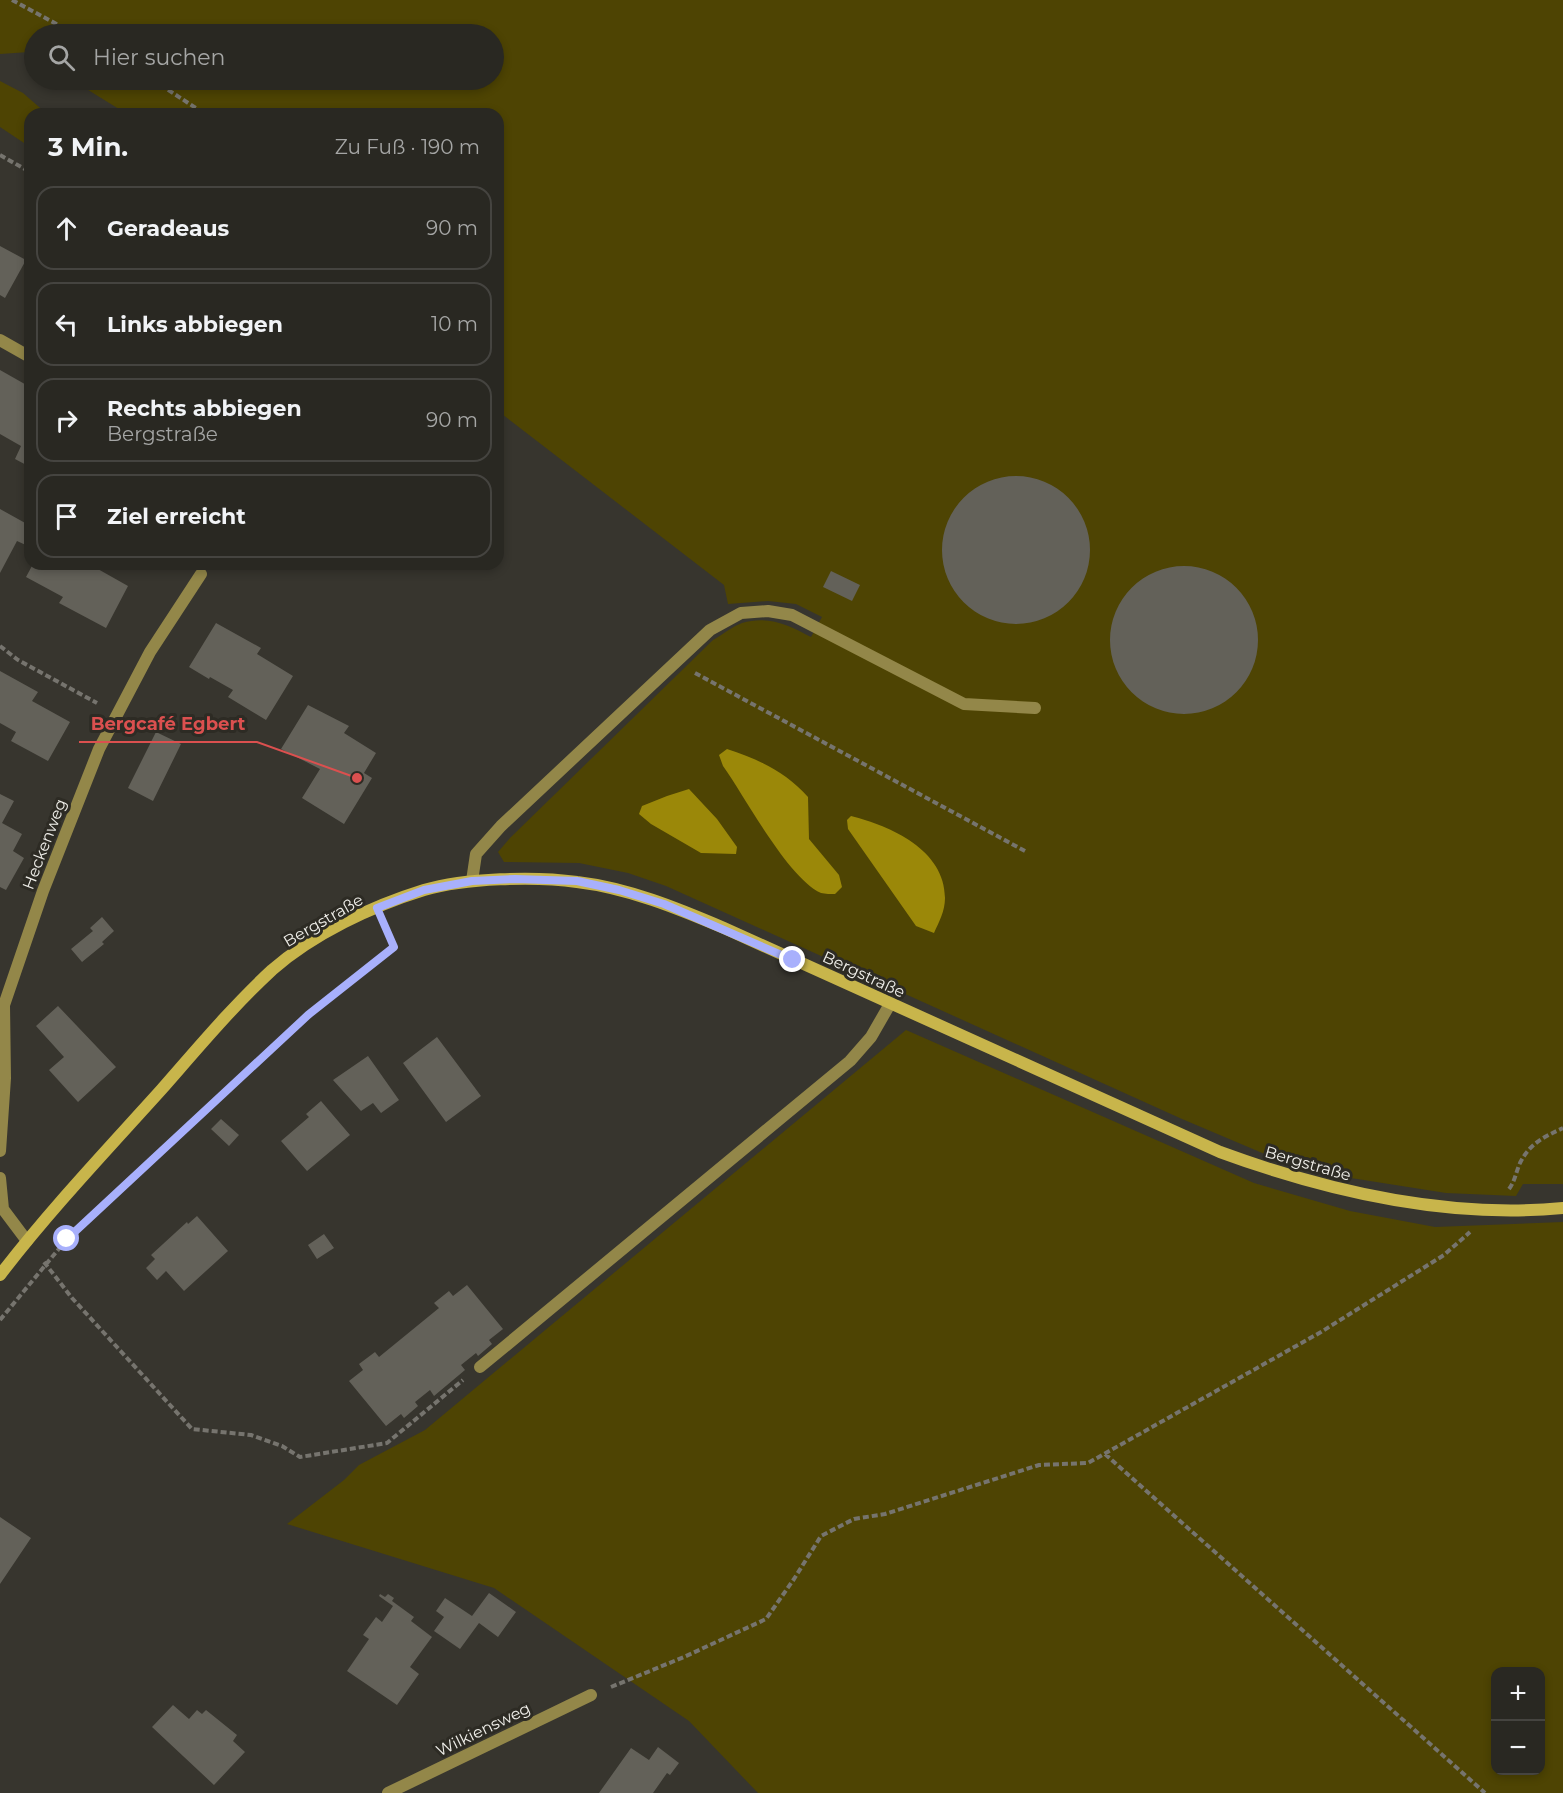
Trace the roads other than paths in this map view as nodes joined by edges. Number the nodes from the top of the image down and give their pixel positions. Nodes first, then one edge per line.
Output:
1 (0, 340) edge
2 (24, 354) edge
3 (201, 574) dead end
4 (1035, 708) dead end
5 (472, 881) junction
6 (890, 1004) junction
7 (0, 1151) edge
8 (0, 1178) edge
9 (1563, 1208) edge
10 (27, 1241) junction
11 (0, 1275) edge
12 (480, 1367) road end
13 (591, 1695) road end
14 (388, 1793) edge

1 - 2 street
3 - 7 street, Heckenweg
4 - 5 street
5 - 6 main road, Bergstraße
5 - 10 main road, Bergstraße
6 - 9 main road, Bergstraße
6 - 12 street
8 - 10 street
10 - 11 main road, Bergstraße
13 - 14 street, Wilkiensweg

